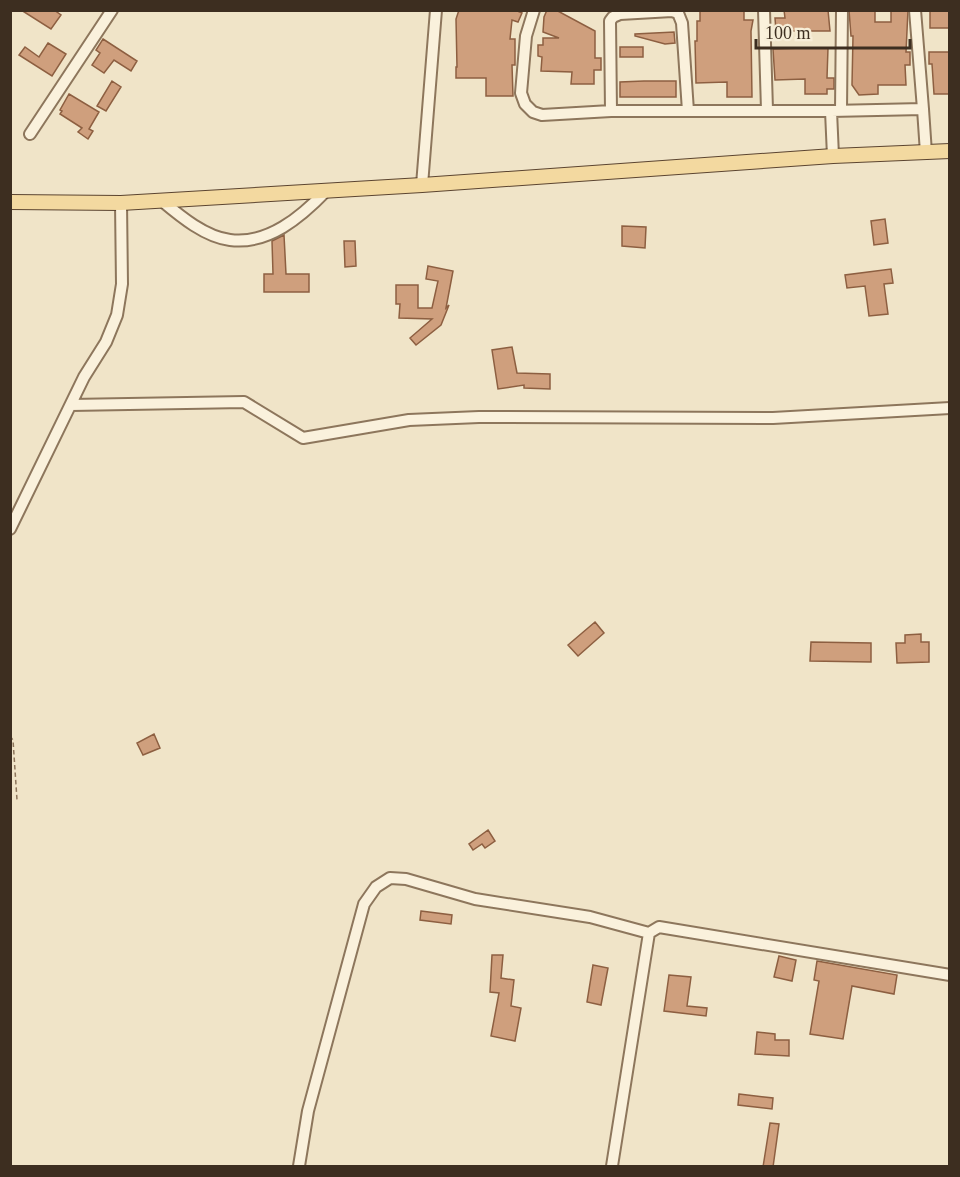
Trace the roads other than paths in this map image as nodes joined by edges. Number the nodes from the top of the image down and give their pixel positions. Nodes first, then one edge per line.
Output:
1 (112, 10) edge
2 (436, 10) edge
3 (534, 10) edge
4 (764, 10) edge
5 (842, 10) edge
6 (915, 10) edge
7 (923, 109) junction
8 (767, 110) junction
9 (836, 110) junction
10 (611, 111) junction
11 (688, 111) junction
12 (30, 134) dead end
13 (950, 151) edge
14 (926, 153) junction
15 (833, 156) junction
16 (422, 185) junction
17 (326, 191) junction
18 (162, 201) junction
19 (10, 202) edge
20 (121, 203) junction
21 (71, 405) junction
22 (950, 408) edge
23 (10, 529) edge
24 (649, 933) junction
25 (950, 975) edge
26 (299, 1167) edge
27 (612, 1167) edge

1 - 12 street
2 - 16 street
3 - 10 street
4 - 8 street
5 - 9 street
6 - 7 street
7 - 9 street
7 - 14 street
8 - 9 street
8 - 11 street
9 - 15 street
10 - 11 street
10 - 11 street
13 - 14 main road
14 - 15 main road
15 - 16 main road
16 - 17 main road
17 - 18 main road
17 - 18 street
18 - 20 main road
19 - 20 main road
20 - 21 street
21 - 22 street
21 - 23 street
24 - 25 street
24 - 26 street
24 - 27 street

